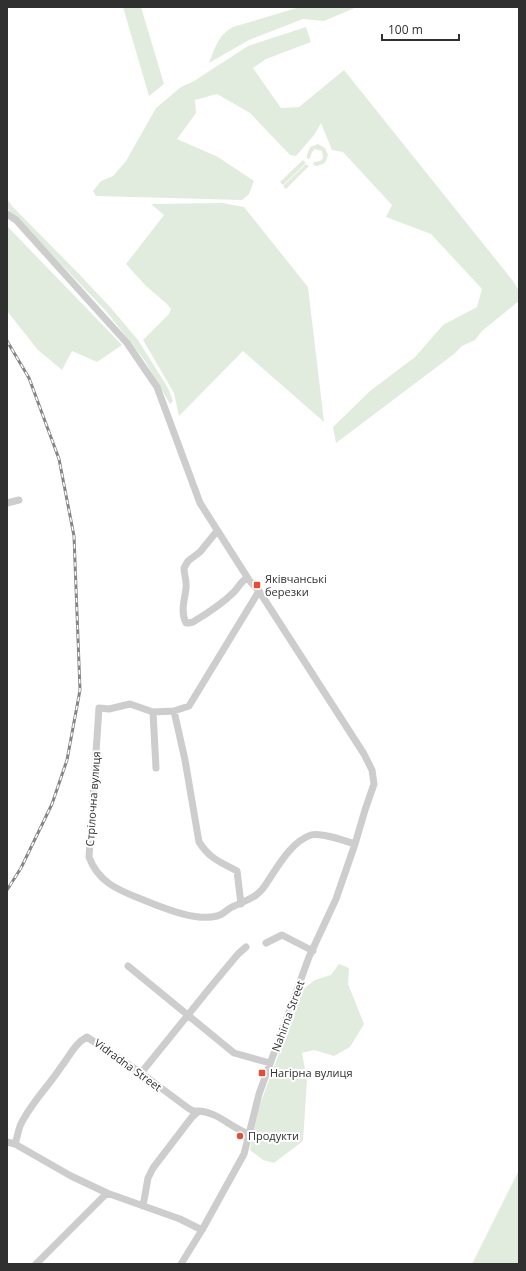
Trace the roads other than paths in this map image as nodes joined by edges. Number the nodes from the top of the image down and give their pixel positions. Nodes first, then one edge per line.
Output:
1 (7, 214) edge
2 (19, 500) dead end
3 (7, 504) edge
4 (217, 531) junction
5 (247, 578) junction
6 (259, 591) junction
7 (174, 711) junction
8 (153, 712) junction
9 (156, 768) dead end
10 (355, 844) junction
11 (241, 904) junction
12 (266, 943) dead end
13 (246, 947) dead end
14 (313, 951) junction
15 (128, 966) dead end
16 (187, 1015) junction
17 (270, 1063) junction
18 (141, 1072) junction
19 (199, 1111) junction
20 (249, 1134) junction
21 (7, 1142) edge
22 (15, 1144) junction
23 (106, 1193) junction
24 (143, 1206) junction
25 (202, 1230) junction
26 (36, 1264) edge
27 (181, 1264) edge

1 - 4 street
2 - 3 street
4 - 5 street
4 - 5 street
5 - 6 street
6 - 7 street
6 - 10 street, Nahirna Street
7 - 8 street
7 - 11 street
8 - 9 street
8 - 11 street, Стрілочна вулиця
10 - 11 street, Стрілочна вулиця
10 - 14 street, Nahirna Street
12 - 14 street
13 - 16 street
14 - 17 street, Nahirna Street
15 - 16 street
16 - 17 street
16 - 18 street
17 - 20 street, Nahirna Street
18 - 19 street, Vidradna Street
18 - 22 street, Vidradna Street
19 - 20 street, Vidradna Street
19 - 24 street
20 - 25 street, Nahirna Street
21 - 22 street
22 - 23 street
23 - 24 street
23 - 26 street
24 - 25 street
25 - 27 street, Nahirna Street

